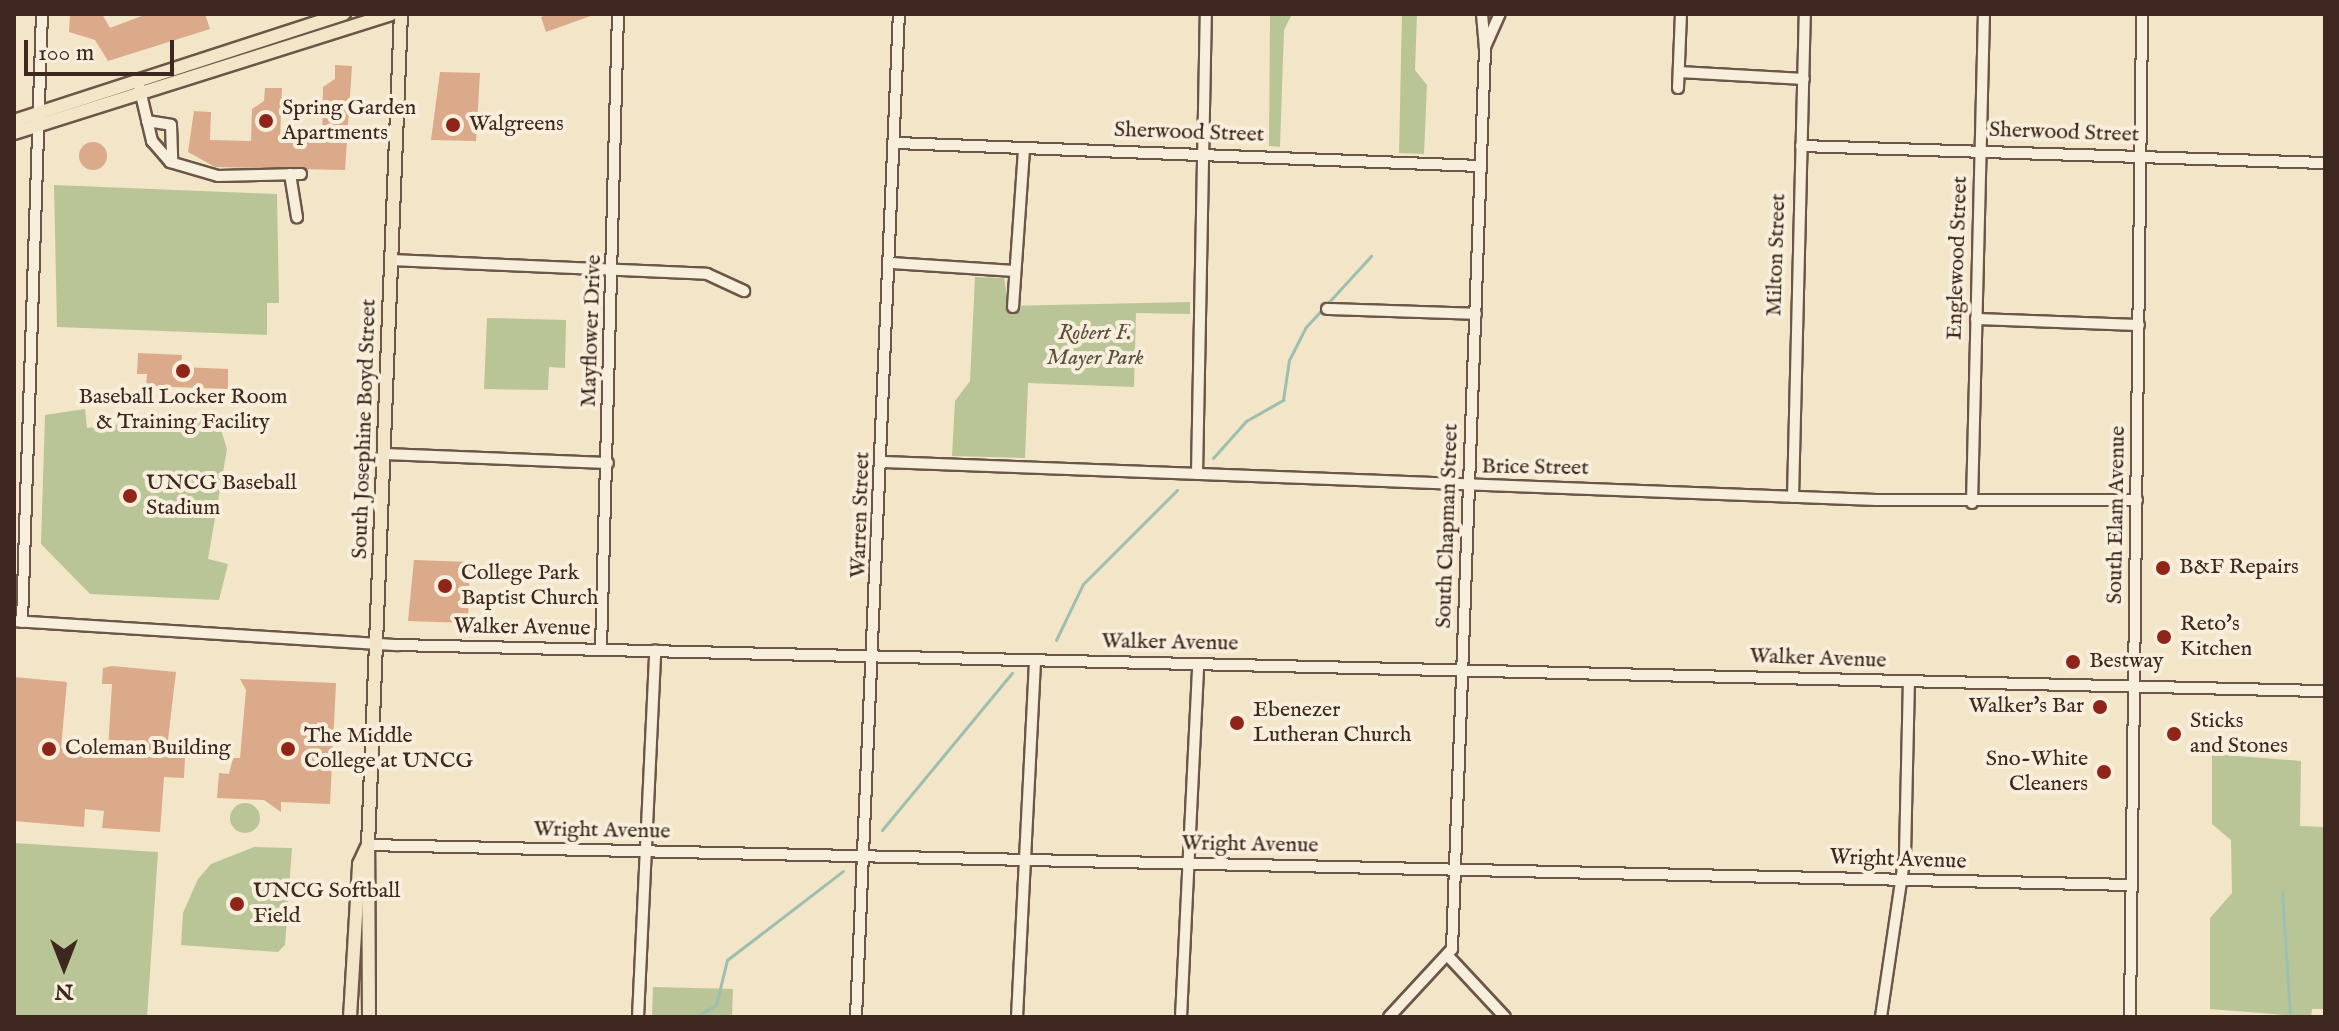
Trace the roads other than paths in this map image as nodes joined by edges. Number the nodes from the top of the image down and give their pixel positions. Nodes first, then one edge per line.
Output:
1 (42, 14) edge
2 (344, 14) edge
3 (391, 14) edge
4 (401, 14) edge
5 (618, 14) edge
6 (899, 14) edge
7 (1206, 14) edge
8 (1482, 14) edge
9 (1500, 14) edge
10 (1681, 14) edge
11 (1805, 14) edge
12 (1984, 14) edge
13 (2142, 14) edge
14 (1485, 47) junction
15 (1679, 72) junction
16 (1804, 79) junction
17 (1678, 88) dead end
18 (140, 89) junction
19 (38, 119) junction
20 (14, 121) edge
21 (147, 121) junction
22 (14, 133) edge
23 (897, 143) junction
24 (1801, 146) junction
25 (1024, 149) junction
26 (1981, 151) junction
27 (1203, 153) junction
28 (2141, 155) junction
29 (172, 162) junction
30 (2325, 163) edge
31 (1481, 166) junction
32 (297, 217) dead end
33 (391, 260) junction
34 (892, 263) junction
35 (614, 269) junction
36 (1015, 271) junction
37 (744, 291) dead end
38 (1013, 307) dead end
39 (1327, 309) dead end
40 (1476, 314) junction
41 (1976, 319) junction
42 (2139, 325) junction
43 (14, 411) edge
44 (27, 412) junction
45 (384, 454) junction
46 (884, 462) junction
47 (608, 463) junction
48 (1197, 474) junction
49 (1469, 486) junction
50 (1793, 497) junction
51 (2137, 500) junction
52 (1972, 503) junction
53 (18, 621) edge
54 (377, 644) junction
55 (601, 649) junction
56 (655, 650) junction
57 (875, 658) junction
58 (1035, 661) junction
59 (1198, 664) junction
60 (1460, 670) junction
61 (1909, 682) junction
62 (2135, 686) junction
63 (2325, 691) edge
64 (368, 845) junction
65 (647, 852) junction
66 (864, 857) junction
67 (1025, 861) junction
68 (1188, 864) junction
69 (1454, 870) junction
70 (1900, 881) junction
71 (2131, 885) junction
72 (1449, 957) junction
73 (350, 1017) edge
74 (369, 1017) edge
75 (638, 1017) edge
76 (856, 1017) edge
77 (1017, 1017) edge
78 (1181, 1017) edge
79 (1389, 1017) edge
80 (1505, 1017) edge
81 (1881, 1017) edge
82 (2130, 1017) edge

1 - 19 street
2 - 18 main road
3 - 18 main road
4 - 33 main road, South Josephine Boyd Street
5 - 35 street, Mayflower Drive
6 - 23 street, Warren Street
7 - 27 street
8 - 14 street
9 - 14 street, South Chapman Street
10 - 15 street
11 - 16 street, Milton Street
12 - 26 street, Englewood Street
13 - 28 street, South Elam Avenue
14 - 31 street, South Chapman Street
15 - 16 street
15 - 17 street
16 - 24 street, Milton Street
18 - 19 main road
18 - 21 street
19 - 20 main road
19 - 22 main road
19 - 44 street
21 - 29 street
21 - 29 street
23 - 25 street, Sherwood Street
23 - 34 street, Warren Street
24 - 26 street, Sherwood Street
24 - 50 street, Milton Street
25 - 27 street, Sherwood Street
25 - 36 street
26 - 28 street, Sherwood Street
26 - 41 street, Englewood Street
27 - 31 street, Sherwood Street
27 - 48 street
28 - 30 street, Sherwood Street
28 - 42 street, South Elam Avenue
29 - 32 street
31 - 40 street, South Chapman Street
33 - 35 street
33 - 45 main road, South Josephine Boyd Street
34 - 36 street
34 - 46 street, Warren Street
35 - 37 street
35 - 47 street, Mayflower Drive
36 - 38 street
39 - 40 street
40 - 49 street, South Chapman Street
41 - 42 street
41 - 52 street, Englewood Street
42 - 51 street, South Elam Avenue
43 - 44 street
44 - 53 street
45 - 47 street
45 - 54 main road, South Josephine Boyd Street
46 - 48 street, Brice Street
46 - 57 street, Warren Street
47 - 55 street, Mayflower Drive
48 - 49 street, Brice Street
49 - 50 street, Brice Street
49 - 60 street, South Chapman Street
50 - 52 street, Brice Street
51 - 52 street, Brice Street
51 - 62 street, South Elam Avenue
53 - 54 street, Walker Avenue
54 - 55 street, Walker Avenue
54 - 64 main road, South Josephine Boyd Street
55 - 56 street, Walker Avenue
56 - 57 street, Walker Avenue
56 - 65 street
57 - 58 street, Walker Avenue
57 - 66 street, Warren Street
58 - 59 street, Walker Avenue
58 - 67 street
59 - 60 street, Walker Avenue
59 - 68 street
60 - 61 street, Walker Avenue
60 - 69 street, South Chapman Street
61 - 62 street, Walker Avenue
61 - 70 street
62 - 63 street, Walker Avenue
62 - 71 street, South Elam Avenue
64 - 65 street, Wright Avenue
64 - 73 main road, South Josephine Boyd Street
64 - 74 main road, South Josephine Boyd Street
65 - 66 street, Wright Avenue
65 - 75 street
66 - 67 street, Wright Avenue
66 - 76 street, Warren Street
67 - 68 street, Wright Avenue
67 - 77 street
68 - 69 street, Wright Avenue
68 - 78 street
69 - 70 street, Wright Avenue
69 - 72 street, South Chapman Street
70 - 71 street, Wright Avenue
70 - 81 street
71 - 82 street, South Elam Avenue
72 - 79 street
72 - 80 street

